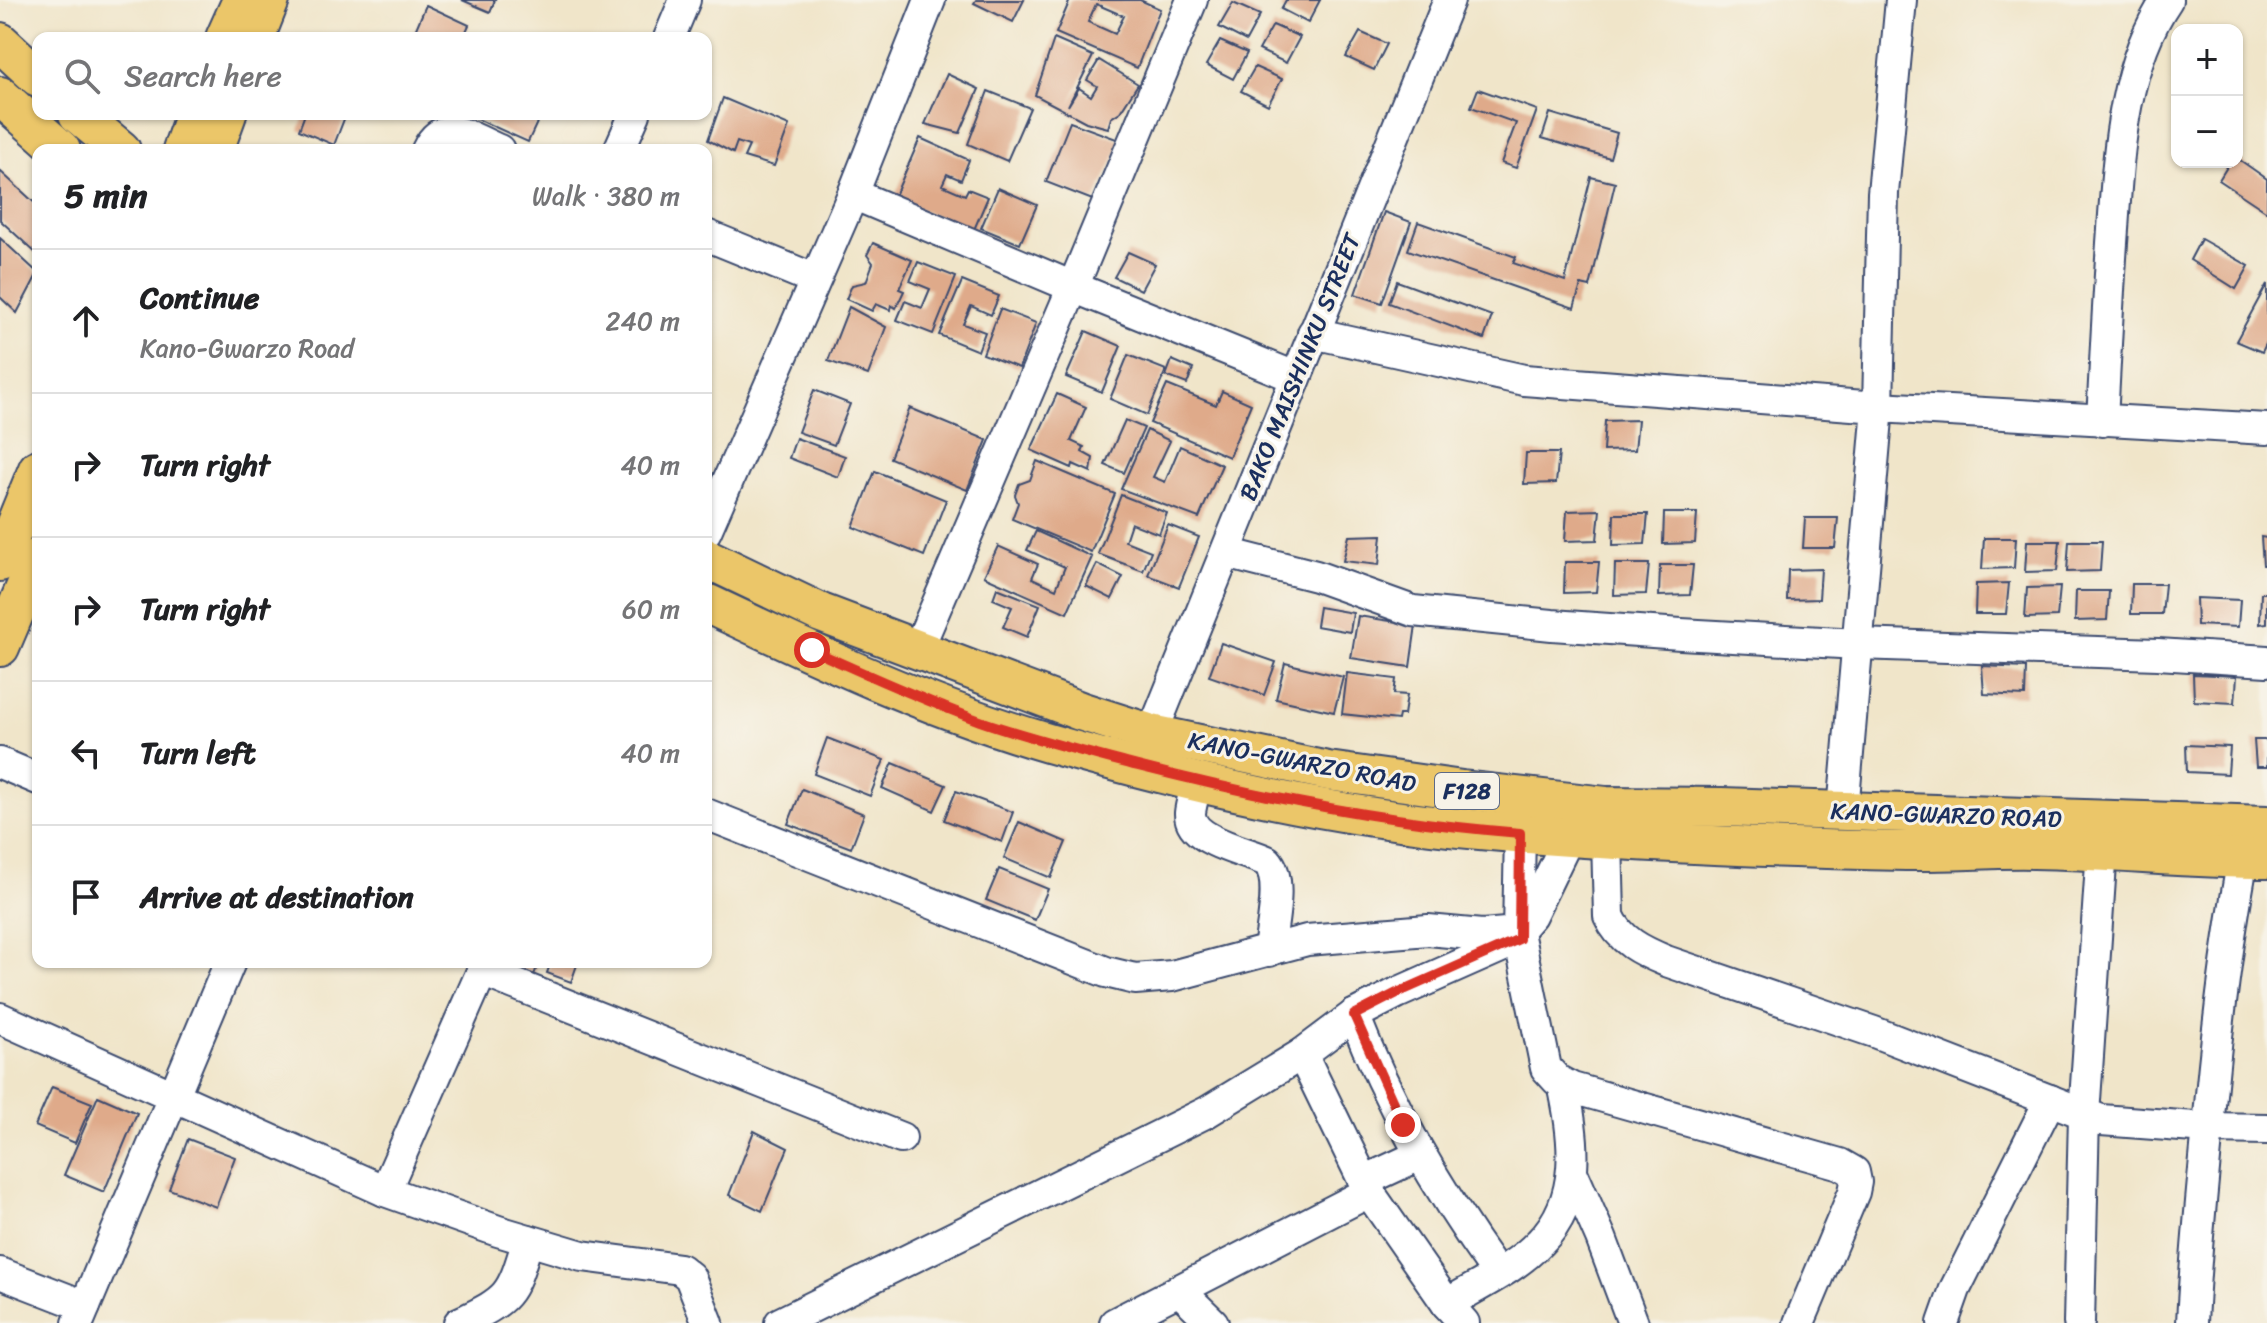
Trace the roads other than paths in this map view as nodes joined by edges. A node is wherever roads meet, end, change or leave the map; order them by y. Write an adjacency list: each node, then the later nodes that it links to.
1 (242, 0): 9 (main road)
2 (270, 0): 10 (main road)
3 (685, 0): 11 (street)
4 (930, 0): 26 (street)
5 (1192, 0): 29 (street)
6 (1449, 0): 30 (street, BAKO MAISHINKU STREET)
7 (1901, 0): 32 (street)
8 (2167, 0): 33 (street)
9 (228, 32)
10 (257, 32)
11 (672, 32)
12 (0, 42): 13 (main road)
13 (32, 71)
14 (0, 96): 19 (main road)
15 (85, 120): 20 (main road)
16 (193, 120): 21 (main road)
17 (225, 120): 22 (main road)
18 (632, 120): 25 (street)
19 (54, 144)
20 (114, 144)
21 (184, 144)
22 (216, 144)
23 (430, 144): 24 (street)
24 (484, 144)
25 (622, 144)
26 (853, 194): 28 (street); 29 (street)
27 (712, 237): 28 (street)
28 (814, 279): 36 (street)
29 (1073, 287): 31 (street); 44 (street)
30 (1313, 333): 31 (street, BAKO MAISHINKU STREET); 32 (street)
31 (1295, 377): 37 (street, BAKO MAISHINKU STREET)
32 (1878, 407): 33 (street); 42 (street)
33 (2102, 421): 34 (street)
34 (2267, 429)
35 (32, 484): 39 (main road)
36 (712, 517)
37 (1226, 553): 42 (street); 46 (street, BAKO MAISHINKU STREET)
38 (712, 561): 44 (main road, KANO-GWARZO ROAD / F128)
39 (0, 562)
40 (32, 572): 43 (main road)
41 (712, 606): 49 (main road, KANO-GWARZO ROAD / F128)
42 (1858, 644): 45 (street); 50 (street)
43 (0, 647)
44 (918, 649): 46 (main road, KANO-GWARZO ROAD / F128)
45 (2267, 661)
46 (1152, 734): 50 (main road, KANO-GWARZO ROAD / F128)
47 (0, 763): 48 (street)
48 (32, 776)
49 (1197, 781): 53 (main road, KANO-GWARZO ROAD / F128); 59 (street)
50 (1843, 811): 52 (main road, KANO-GWARZO ROAD / F128)
51 (712, 816): 59 (street)
52 (2267, 825)
53 (1520, 833): 54 (main road, KANO-GWARZO ROAD / F128); 58 (street)
54 (1569, 837): 55 (main road, KANO-GWARZO ROAD / F128); 58 (street)
55 (1607, 838): 56 (main road, KANO-GWARZO ROAD / F128); 68 (street)
56 (2102, 849): 57 (main road, KANO-GWARZO ROAD / F128); 69 (street)
57 (2255, 859): 70 (street)
58 (1518, 934): 59 (street); 63 (street); 66 (street)
59 (1269, 951)
60 (228, 968): 67 (street)
61 (483, 968): 76 (street)
62 (489, 968): 72 (street)
63 (1354, 1015): 65 (street); 73 (street)
64 (0, 1018): 67 (street)
65 (1302, 1054): 75 (street); 85 (street)
66 (1563, 1084): 74 (street); 89 (street)
67 (175, 1096): 76 (street); 82 (street)
68 (2050, 1100): 69 (street); 90 (street)
69 (2084, 1115): 70 (street); 91 (street)
70 (2208, 1128): 71 (street); 92 (street)
71 (2267, 1129)
72 (901, 1138)
73 (1420, 1155): 75 (street); 79 (street)
74 (1572, 1172): 79 (street); 88 (street)
75 (1366, 1186): 80 (street); 81 (street)
76 (385, 1191): 77 (street)
77 (528, 1240): 83 (street); 84 (street)
78 (0, 1273): 82 (street)
79 (1497, 1273): 81 (street)
80 (1179, 1290): 86 (street); 87 (street)
81 (1456, 1313)
82 (82, 1315)
83 (459, 1323)
84 (708, 1323)
85 (780, 1323)
86 (1115, 1323)
87 (1213, 1323)
88 (1633, 1323)
89 (1799, 1323)
90 (1943, 1323)
91 (2079, 1323)
92 (2192, 1323)

